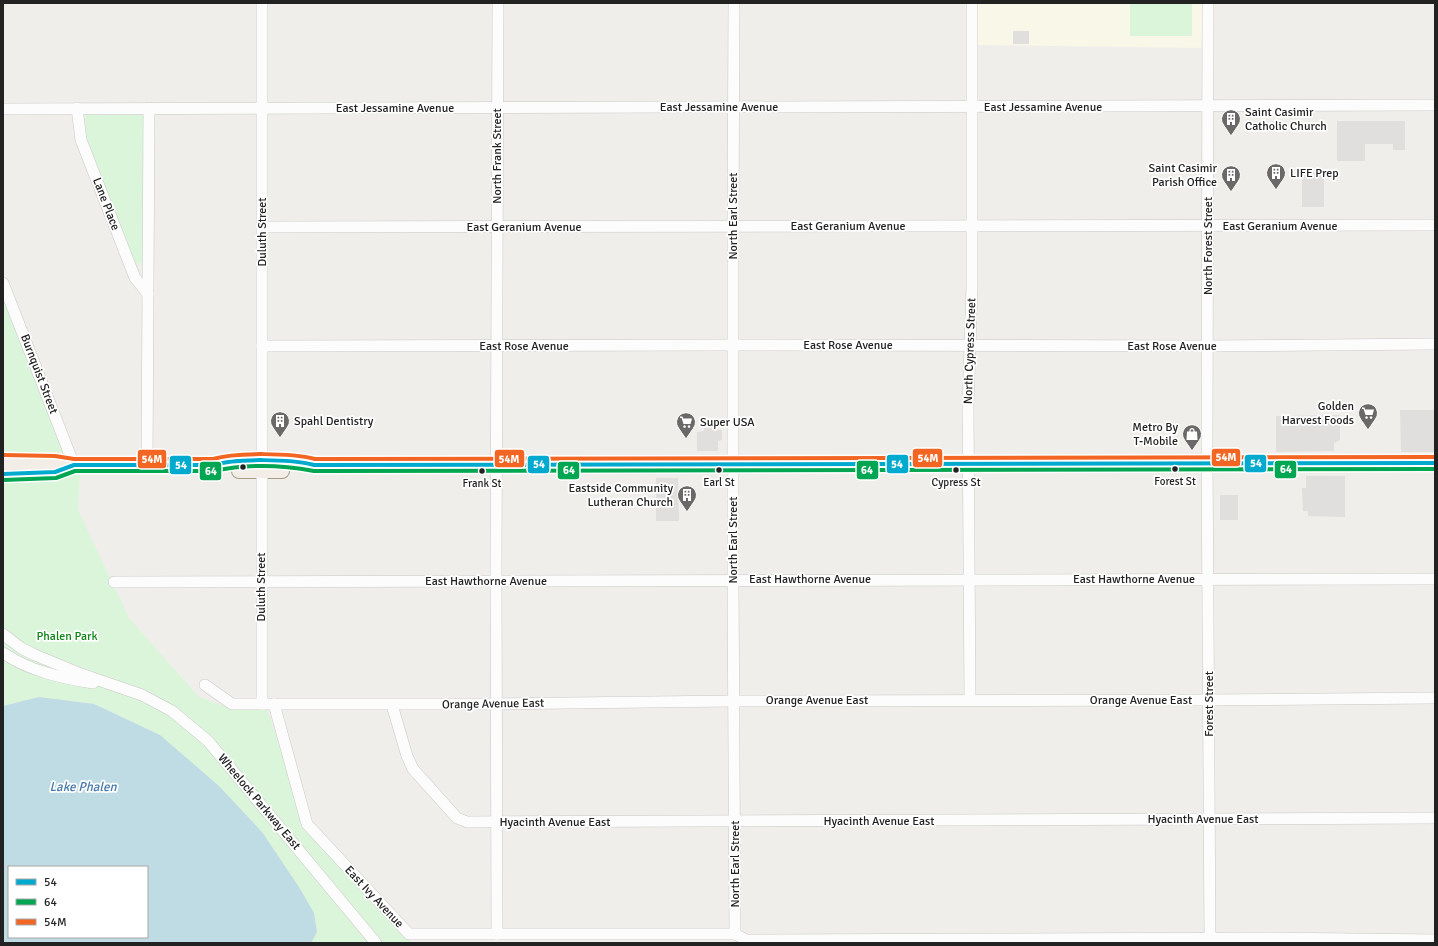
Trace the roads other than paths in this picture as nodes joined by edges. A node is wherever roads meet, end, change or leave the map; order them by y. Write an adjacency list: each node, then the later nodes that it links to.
1 (262, 3): 12 (street, Duluth Street)
2 (498, 3): 13 (street, North Frank Street)
3 (734, 3): 7 (street, North Earl Street)
4 (972, 3): 8 (street, North Cypress Street)
5 (1208, 3): 9 (street, North Forest Street)
6 (1435, 106): 9 (street, East Jessamine Avenue)
7 (734, 107): 8 (street, East Jessamine Avenue); 13 (street, East Jessamine Avenue); 20 (street, North Earl Street)
8 (972, 107): 9 (street, East Jessamine Avenue); 16 (street, North Cypress Street)
9 (1208, 107): 17 (street, North Forest Street)
10 (77, 108): 11 (street, East Jessamine Avenue); 14 (street, East Jessamine Avenue); 22 (street, Lane Place)
11 (149, 108): 12 (street, East Jessamine Avenue); 22 (street)
12 (262, 108): 13 (street, East Jessamine Avenue); 18 (street, Duluth Street)
13 (498, 108): 19 (street, North Frank Street)
14 (3, 109)
15 (1435, 225): 17 (street, East Geranium Avenue)
16 (972, 226): 17 (street, East Geranium Avenue); 20 (street, East Geranium Avenue); 25 (street, North Cypress Street)
17 (1208, 226): 28 (street, North Forest Street)
18 (262, 227): 19 (street, East Geranium Avenue); 26 (street, Duluth Street)
19 (497, 227): 20 (street, East Geranium Avenue); 27 (street, North Frank Street)
20 (732, 227): 24 (street, North Earl Street)
21 (3, 283): 34 (street, Burnquist Street)
22 (148, 294): 36 (street)
23 (1435, 344): 28 (street, East Rose Avenue)
24 (733, 345): 25 (street, East Rose Avenue); 27 (street, East Rose Avenue); 31 (street, North Earl Street)
25 (970, 345): 28 (street, East Rose Avenue); 32 (street, North Cypress Street)
26 (262, 346): 27 (street, East Rose Avenue); 37 (street, Duluth Street)
27 (497, 346): 35 (street, North Frank Street)
28 (1208, 346): 33 (street, North Forest Street)
29 (3, 461): 34 (main road)
30 (1435, 463): 33 (main road)
31 (733, 464): 32 (main road); 35 (main road); 39 (street, North Earl Street)
32 (969, 464): 33 (main road); 40 (street, North Cypress Street)
33 (1207, 464): 41 (street, Forest Street)
34 (74, 465): 36 (main road); 38 (main road)
35 (496, 465): 37 (main road); 45 (street, North Frank Street)
36 (147, 466): 37 (main road)
37 (262, 466): 44 (street, Duluth Street)
38 (3, 474)
39 (733, 579): 40 (street, East Hawthorne Avenue); 45 (street, East Hawthorne Avenue); 51 (street, North Earl Street)
40 (969, 579): 41 (street, East Hawthorne Avenue); 52 (street, North Cypress Street)
41 (1208, 579): 42 (street, East Hawthorne Avenue); 53 (street, Forest Street)
42 (1435, 579)
43 (114, 582): 44 (street, East Hawthorne Avenue)
44 (261, 582): 45 (street, East Hawthorne Avenue); 54 (street, Duluth Street)
45 (496, 582): 56 (street, North Frank Street)
46 (3, 634): 49 (street, Wheelock Parkway East)
47 (4, 654): 49 (street, Wheelock Parkway East)
48 (205, 685): 54 (street, Orange Avenue East)
49 (121, 688): 66 (street, Wheelock Parkway East)
50 (1435, 698): 53 (street, Orange Avenue East)
51 (733, 700): 52 (street, Orange Avenue East); 56 (street, Orange Avenue East); 60 (street, North Earl Street)
52 (970, 700): 53 (street, Orange Avenue East)
53 (1209, 700): 59 (street, Forest Street)
54 (262, 704): 55 (street, Orange Avenue East)
55 (274, 704): 57 (street, Orange Avenue East); 62 (street, East Ivy Avenue)
56 (496, 704): 57 (street, Orange Avenue East); 61 (street, North Frank Street)
57 (392, 705): 61 (street, Hyacinth Avenue East)
58 (1435, 818): 59 (street, Hyacinth Avenue East)
59 (1209, 819): 60 (street, Hyacinth Avenue East); 65 (street, Forest Street)
60 (734, 821): 61 (street, Hyacinth Avenue East); 63 (street, North Earl Street)
61 (497, 822): 62 (street, North Frank Street)
62 (497, 934): 63 (street, East Ivy Avenue)
63 (730, 934): 65 (street, East Ivy Avenue)
64 (1435, 940): 65 (street, East Ivy Avenue)
65 (1210, 941)
66 (376, 943)

